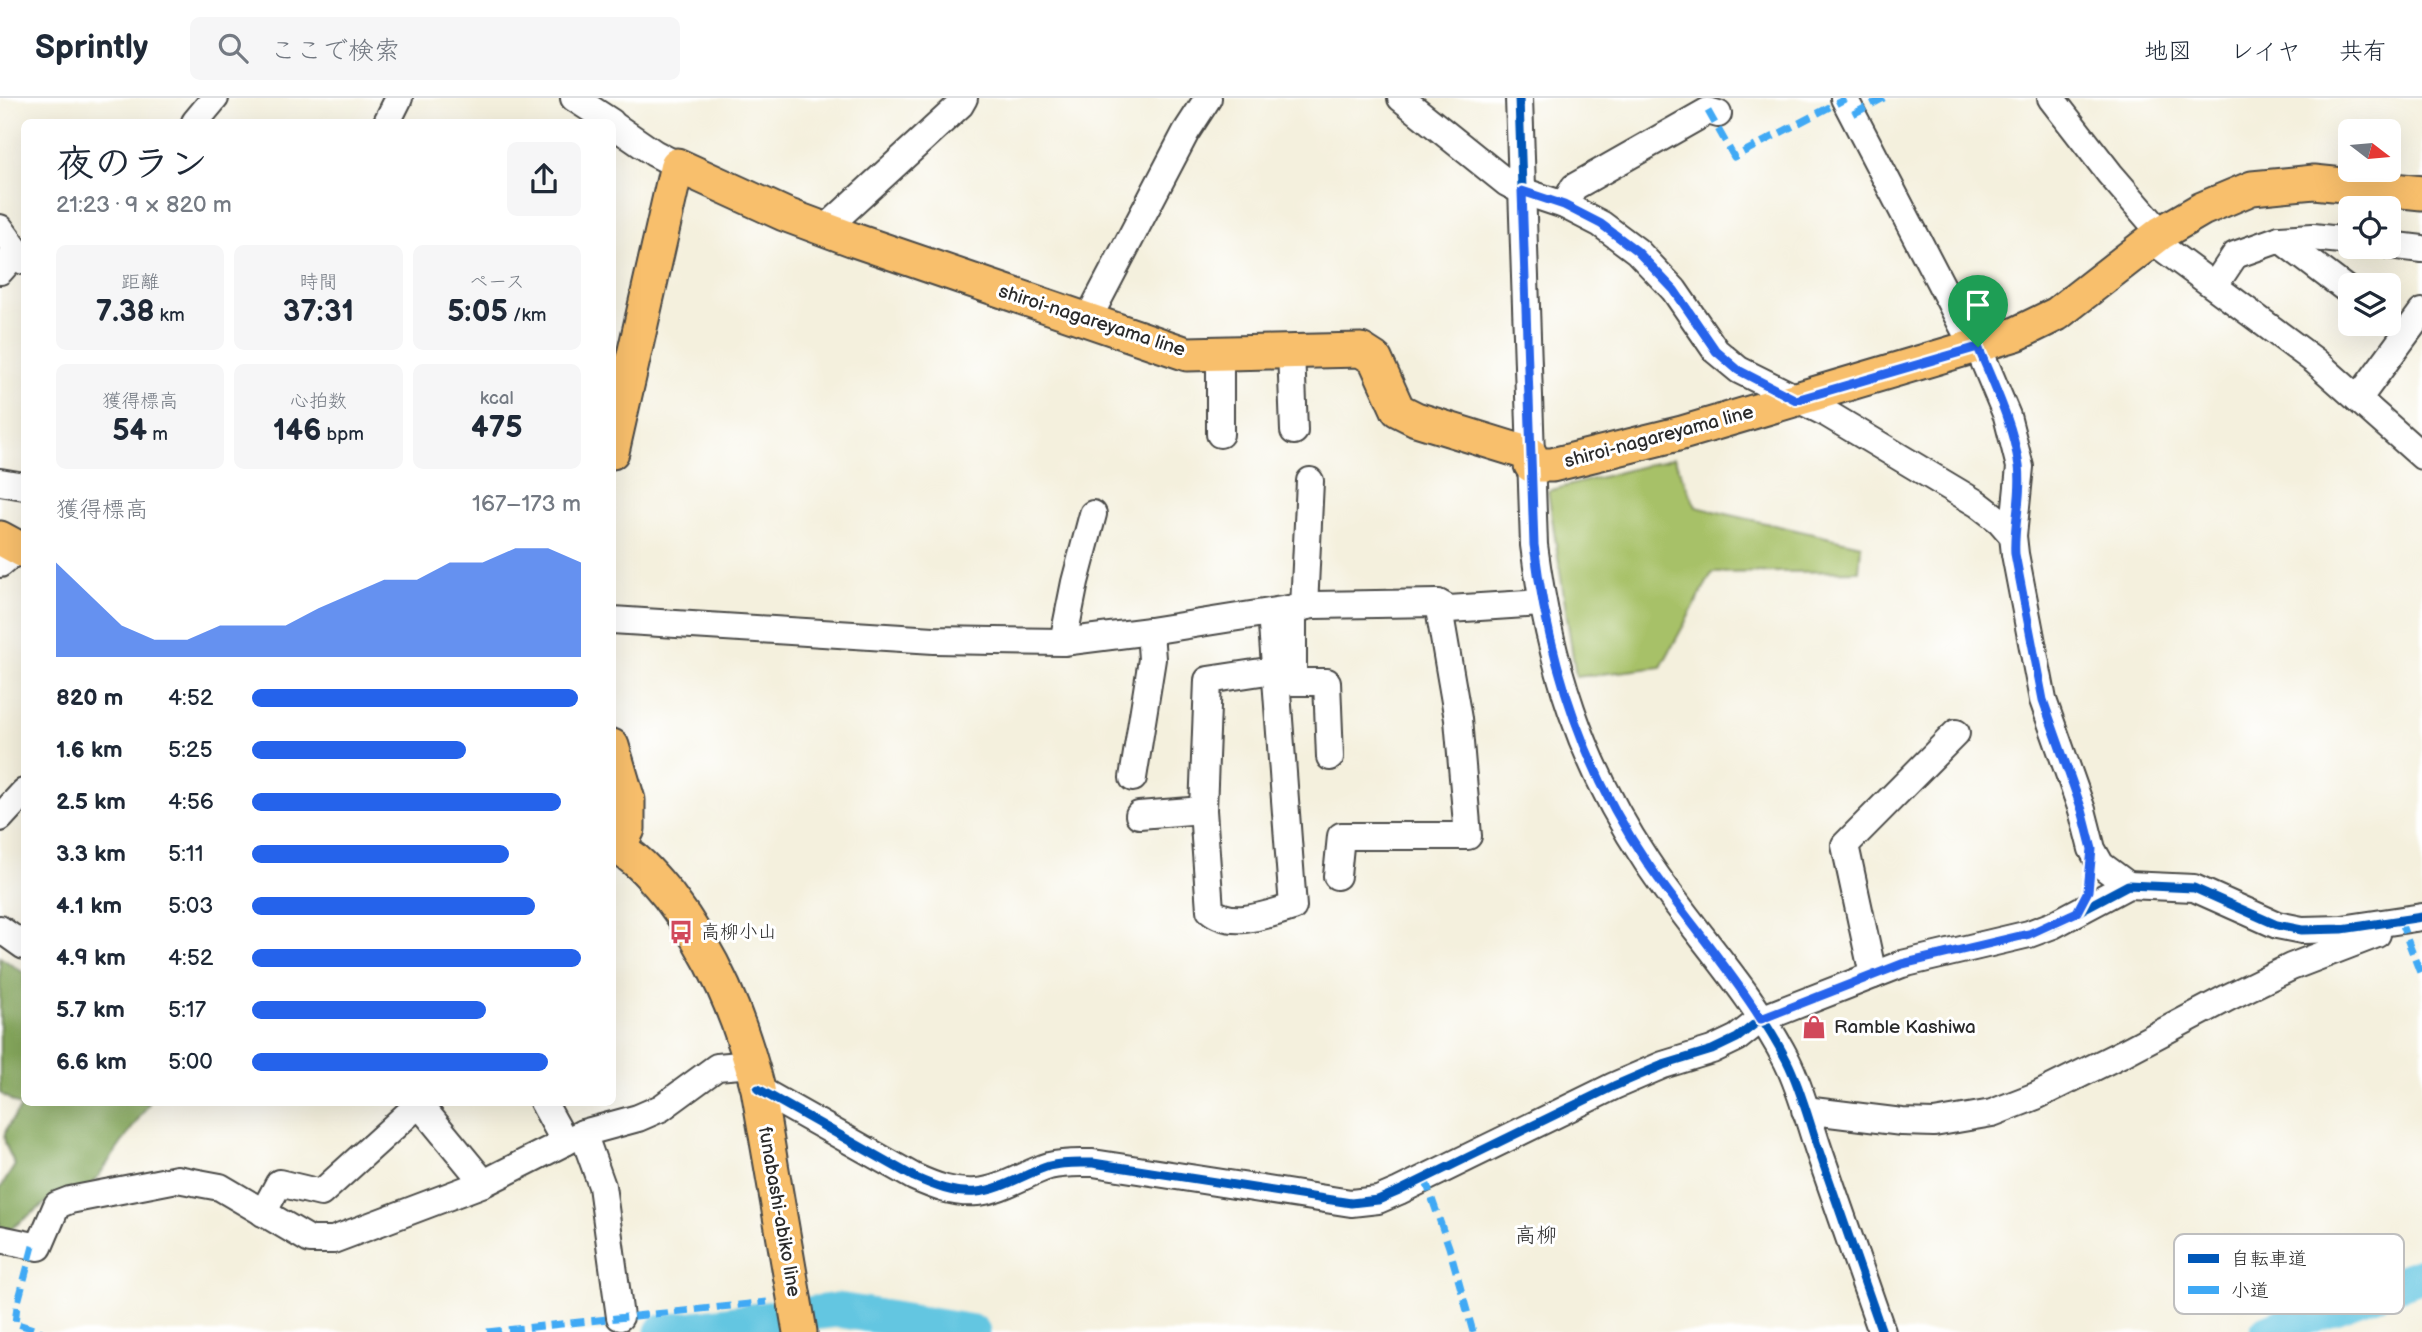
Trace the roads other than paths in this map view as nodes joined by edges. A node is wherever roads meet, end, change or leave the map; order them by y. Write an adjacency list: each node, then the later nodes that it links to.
1 (215, 98): 11 (street)
2 (399, 98): 12 (street)
3 (574, 98): 13 (street)
4 (964, 98): 20 (street)
5 (1208, 98): 30 (street)
6 (1401, 98): 16 (street)
7 (1519, 98): 16 (street)
8 (1844, 98): 33 (street)
9 (2051, 98): 21 (street)
10 (1718, 114): 18 (street)
11 (198, 119)
12 (388, 119)
13 (606, 119)
14 (616, 126): 15 (street)
15 (677, 165): 20 (main road, shiroi-nagareyama line); 38 (main road)
16 (1522, 191): 18 (street); 42 (street)
17 (2422, 193): 21 (main road, shiroi-nagareyama line)
18 (1564, 205): 37 (street)
19 (0, 228): 26 (street)
20 (825, 229): 30 (main road, shiroi-nagareyama line)
21 (2157, 237): 28 (street); 33 (main road, shiroi-nagareyama line)
22 (2280, 239): 23 (street); 27 (street); 28 (street)
23 (2338, 240)
24 (2401, 246): 25 (street)
25 (2422, 249)
26 (14, 261)
27 (2338, 283)
28 (2215, 285): 36 (street)
29 (2422, 312): 31 (street)
30 (1087, 321): 35 (main road, shiroi-nagareyama line)
31 (2401, 325)
32 (2392, 336): 36 (street)
33 (1976, 348): 37 (main road, shiroi-nagareyama line); 47 (street)
34 (1292, 350): 35 (main road, shiroi-nagareyama line); 39 (street); 42 (main road, shiroi-nagareyama line)
35 (1220, 354): 40 (street)
36 (2358, 399): 41 (street)
37 (1796, 400): 42 (main road, shiroi-nagareyama line); 47 (street)
38 (616, 430)
39 (1294, 431)
40 (1220, 434)
41 (2422, 456)
42 (1530, 460): 49 (street)
43 (1310, 481): 50 (street)
44 (0, 482): 45 (street)
45 (21, 486)
46 (1093, 514): 53 (street)
47 (2014, 536): 64 (street)
48 (1438, 603): 49 (street); 50 (street); 65 (street)
49 (1541, 603): 72 (street)
50 (1289, 609): 52 (street); 54 (street); 56 (street)
51 (616, 620): 53 (street)
52 (1150, 631): 53 (street); 58 (street)
53 (1063, 642)
54 (1274, 670): 60 (street); 60 (street)
55 (1956, 733): 71 (street)
56 (1330, 757)
57 (616, 760): 63 (main road)
58 (1133, 778)
59 (21, 795): 62 (street)
60 (1203, 810): 61 (street)
61 (1139, 815)
62 (0, 818)
63 (616, 846): 73 (main road, funabashi-abiko line)
64 (2092, 849): 66 (street); 67 (street)
65 (1337, 876)
66 (2128, 885): 67 (street); 68 (street)
67 (2077, 912): 71 (street)
68 (2411, 919): 77 (street)
69 (0, 929): 70 (street)
70 (21, 944)
71 (1873, 975): 72 (street)
72 (1761, 1019): 73 (street); 77 (street)
73 (755, 1077): 78 (street); 83 (main road, funabashi-abiko line)
74 (417, 1106): 80 (street)
75 (421, 1106): 79 (street)
76 (547, 1106): 78 (street)
77 (1805, 1110): 84 (street)
78 (574, 1137): 79 (street); 82 (street)
79 (484, 1183): 80 (street)
80 (264, 1213): 81 (street)
81 (0, 1239)
82 (620, 1317)
83 (800, 1332)
84 (1881, 1332)

